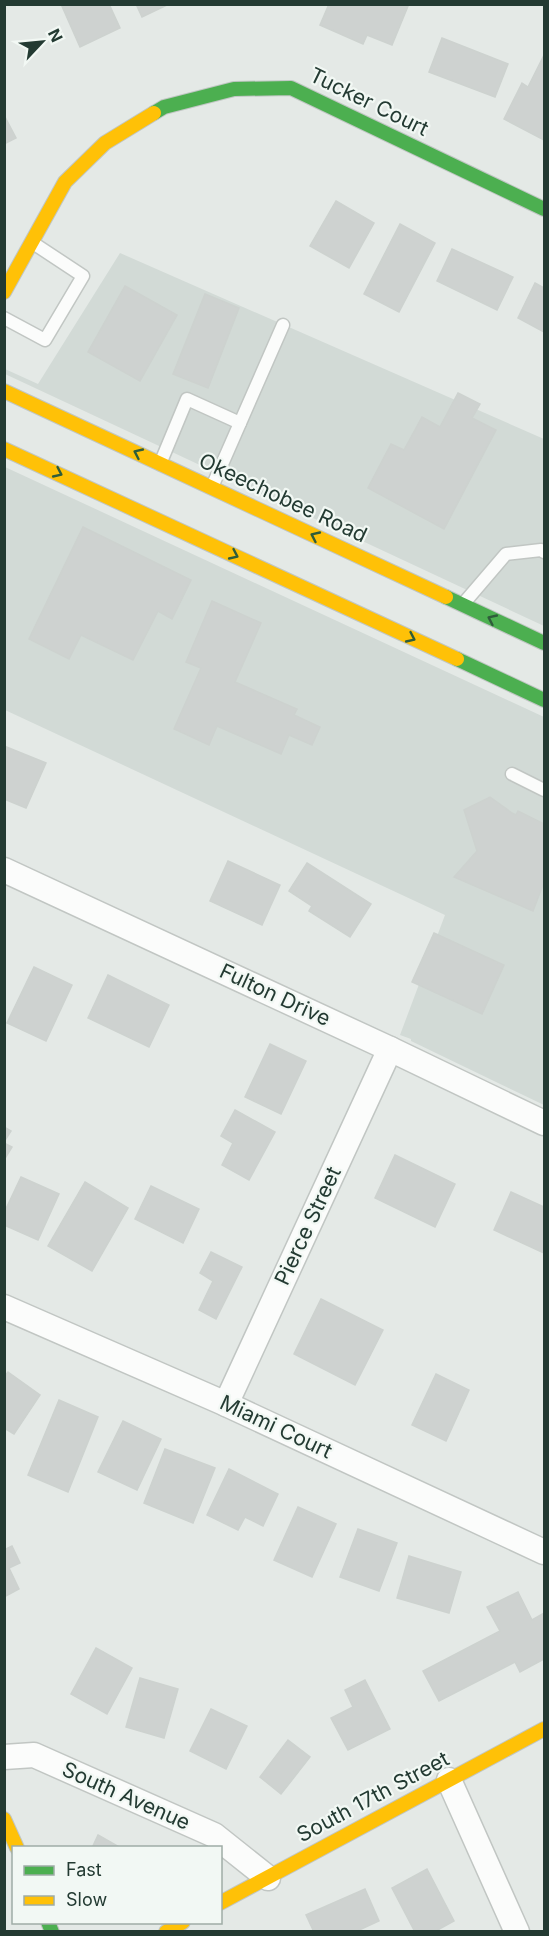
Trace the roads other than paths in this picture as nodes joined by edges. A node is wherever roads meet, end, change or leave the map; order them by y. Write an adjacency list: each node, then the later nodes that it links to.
1 (544, 209): 2 (main road, Tucker Court)
2 (32, 243): 3 (main road, Tucker Court); 4 (lane)
3 (4, 292)
4 (4, 318)
5 (283, 325): 7 (lane)
6 (4, 391): 9 (main road, Okeechobee Road, one-way to 6)
7 (240, 423): 9 (lane); 10 (lane)
8 (4, 449): 14 (main road, one-way to 14)
9 (160, 464): 10 (main road, Okeechobee Road)
10 (212, 488): 12 (main road, Okeechobee Road, one-way to 10)
11 (544, 552): 12 (lane)
12 (462, 605): 13 (main road, Okeechobee Road, one-way to 12)
13 (544, 644)
14 (544, 699)
15 (512, 774): 16 (lane)
16 (544, 790)
17 (4, 870): 18 (street, Fulton Drive)
18 (390, 1048): 19 (street, Fulton Drive); 21 (street, Pierce Street)
19 (544, 1123)
20 (4, 1307): 21 (street, Miami Court)
21 (226, 1404): 22 (street, Miami Court)
22 (544, 1552)
23 (544, 1729): 25 (main road, South 17th Street)
24 (4, 1757): 28 (street, South Avenue)
25 (449, 1780): 28 (main road, South 17th Street); 32 (street)
26 (4, 1819): 27 (main road)
27 (15, 1846)
28 (268, 1878): 29 (main road, South 17th Street)
29 (222, 1902)
30 (181, 1924): 31 (main road)
31 (166, 1932)
32 (518, 1932)

